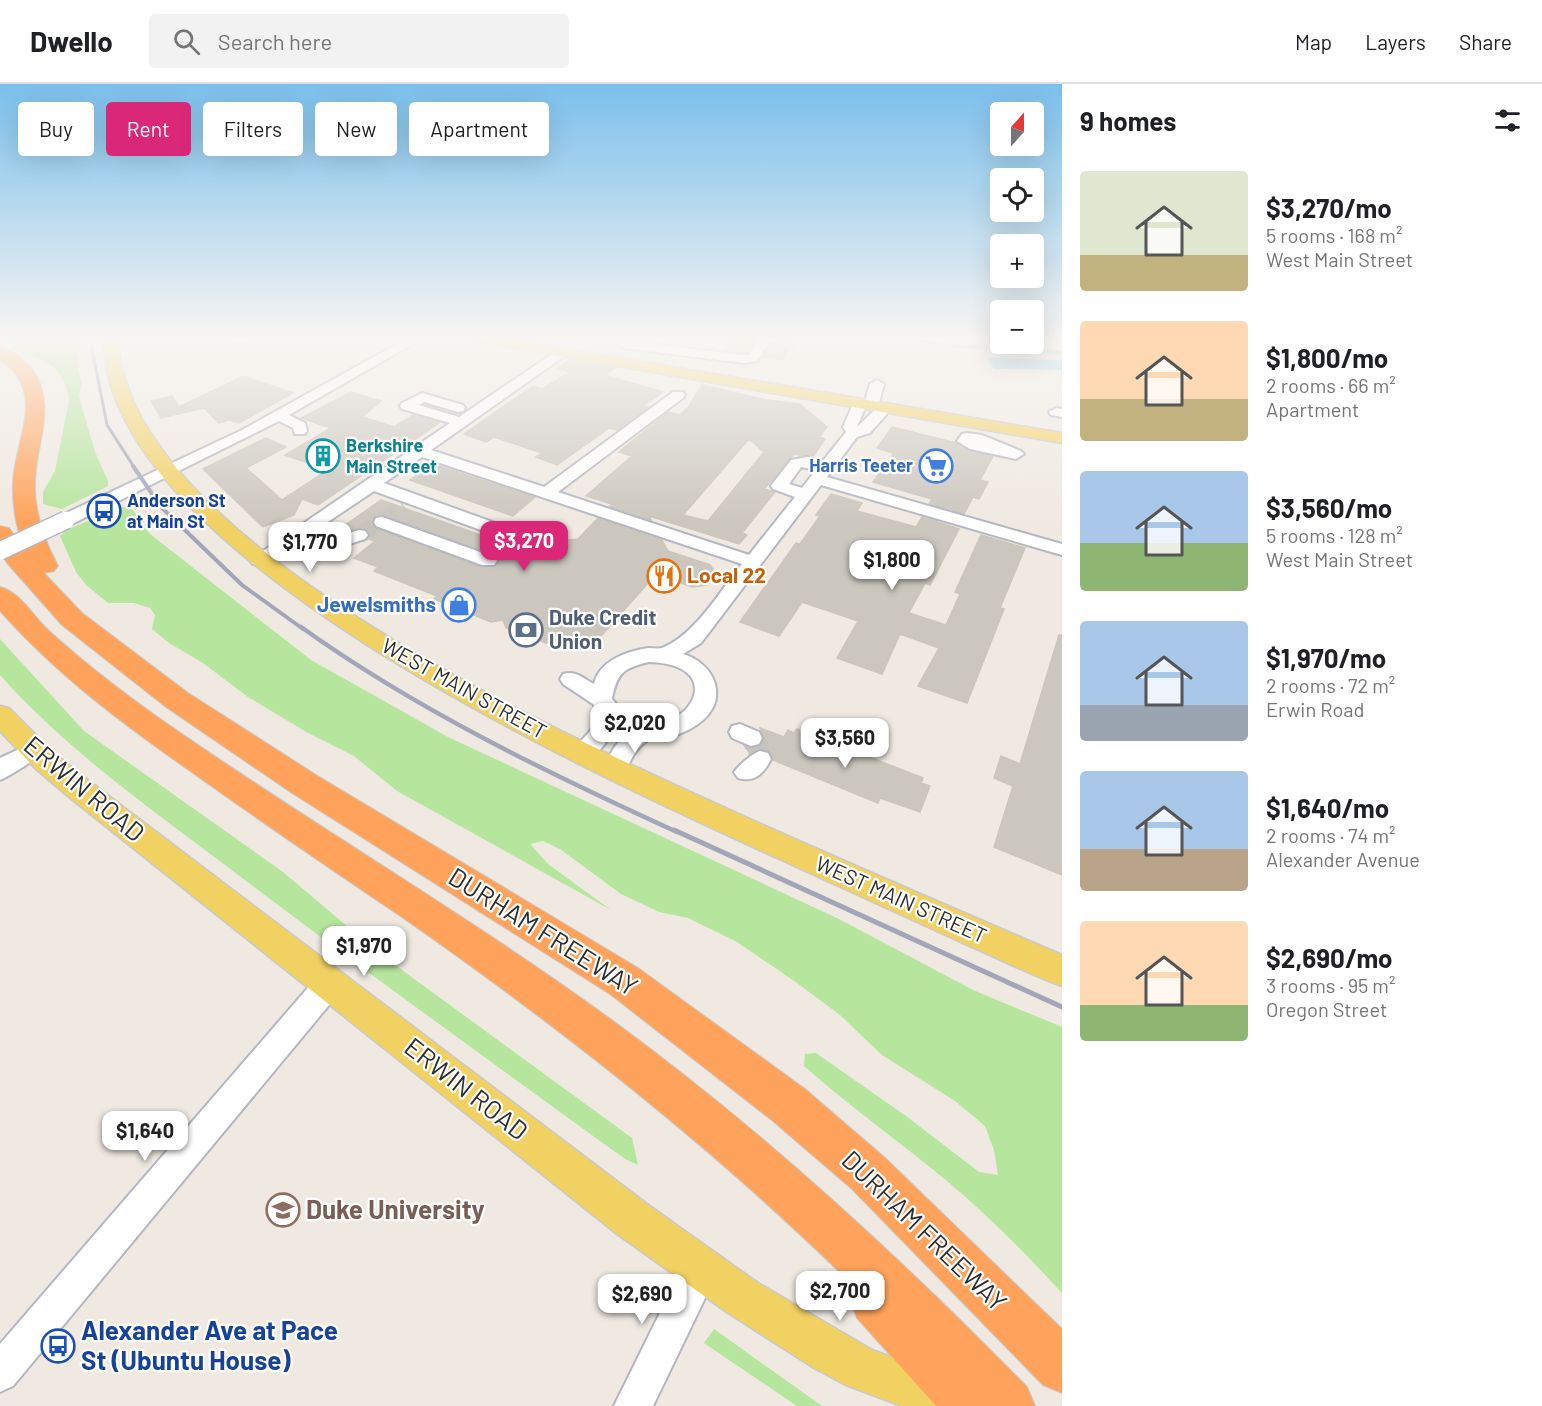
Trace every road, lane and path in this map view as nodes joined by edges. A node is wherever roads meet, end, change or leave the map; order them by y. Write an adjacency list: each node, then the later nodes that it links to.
1 (38, 400): 38 (highway)
2 (125, 400): 19 (main road, WEST MAIN STREET)
3 (308, 400): 14 (street)
4 (417, 400): 12 (street)
5 (431, 400): 10 (street)
6 (485, 400): 13 (street)
7 (672, 400): 22 (street)
8 (835, 400): 11 (main road)
9 (873, 400): 11 (street)
10 (439, 402): 12 (street); 13 (street)
11 (872, 406): 15 (main road); 17 (street); 17 (street)
12 (425, 411): 13 (street)
13 (460, 415): 18 (street)
14 (279, 416): 16 (street); 19 (street)
15 (1060, 423)
16 (300, 431)
17 (854, 433): 20 (street)
18 (420, 451): 21 (street); 22 (street)
19 (169, 471): 30 (street, bridge); 31 (main road, WEST MAIN STREET)
20 (822, 474): 23 (street); 23 (street); 29 (street)
21 (373, 485): 27 (street); 31 (street)
22 (546, 492): 33 (street)
23 (806, 495): 33 (street)
24 (382, 522): 32 (street)
25 (0, 533): 38 (highway, DURHAM FREEWAY)
26 (359, 535): 28 (street)
27 (507, 545)
28 (324, 547)
29 (1062, 550)
30 (0, 551)
31 (259, 560): 44 (main road, WEST MAIN STREET)
32 (488, 561)
33 (753, 562): 35 (street)
34 (0, 595): 50 (highway)
35 (694, 638): 36 (street); 37 (street)
36 (664, 655): 37 (street); 39 (street)
37 (693, 665): 42 (street)
38 (131, 667): 51 (highway, DURHAM FREEWAY)
39 (606, 676): 40 (street); 40 (street)
40 (605, 706): 42 (street); 44 (street)
41 (0, 715): 43 (main road, ERWIN ROAD)
42 (647, 730): 45 (street)
43 (34, 750): 46 (street); 48 (main road, ERWIN ROAD)
44 (581, 753): 45 (main road, WEST MAIN STREET)
45 (615, 770): 47 (main road, WEST MAIN STREET)
46 (0, 771)
47 (1062, 971)
48 (329, 984): 49 (main road, ERWIN ROAD); 52 (street)
49 (701, 1269): 53 (street); 54 (main road, ERWIN ROAD)
50 (918, 1328): 54 (highway); 55 (highway)
51 (1061, 1354)
52 (0, 1373)
53 (633, 1406)
54 (970, 1406)
55 (1008, 1406)

